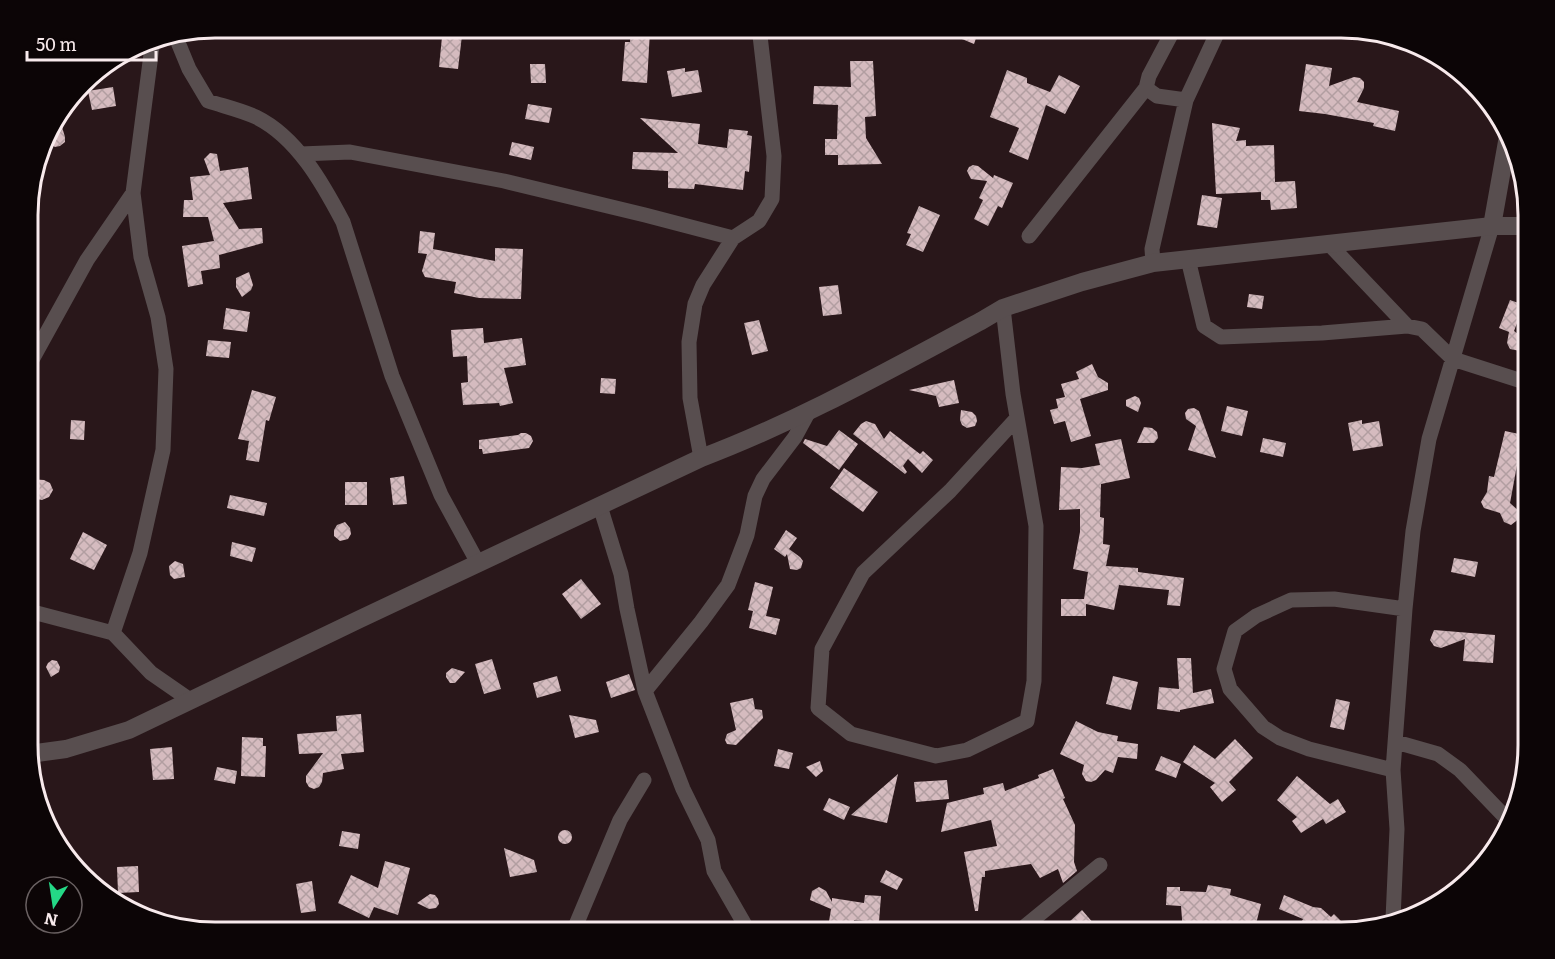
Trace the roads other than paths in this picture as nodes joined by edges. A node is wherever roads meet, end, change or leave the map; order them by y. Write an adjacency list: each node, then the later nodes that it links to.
1 (760, 38): 14 (street)
2 (1169, 38): 6 (street)
3 (1215, 38): 7 (street)
4 (178, 42): 9 (street)
5 (152, 49): 10 (street)
6 (1146, 88): 7 (street); 13 (street)
7 (1185, 100): 17 (street)
8 (1505, 151): 11 (street)
9 (301, 154): 14 (street); 27 (street)
10 (133, 193): 20 (street); 30 (street)
11 (1492, 226): 12 (street); 15 (street); 21 (street)
12 (1517, 226)
13 (1029, 236)
14 (733, 238): 25 (street)
15 (1330, 245): 16 (street); 19 (street)
16 (1188, 259): 17 (street); 19 (street)
17 (1153, 263): 18 (street)
18 (1003, 308): 23 (street); 24 (street)
19 (1407, 326): 21 (street)
20 (38, 347)
21 (1453, 359): 22 (street); 28 (street)
22 (1517, 379)
23 (808, 413): 25 (street); 31 (street)
24 (1017, 418): 24 (street)
25 (701, 458): 26 (street)
26 (600, 506): 27 (street); 31 (street)
27 (478, 563): 32 (street)
28 (1405, 609): 33 (street); 35 (street)
29 (38, 614): 30 (street)
30 (113, 633): 32 (street)
31 (645, 691): 42 (street)
32 (190, 700): 34 (street)
33 (1396, 742): 35 (street); 37 (street)
34 (38, 754)
35 (1394, 770): 39 (street)
36 (644, 780): 41 (street)
37 (1503, 814)
38 (1100, 865): 40 (street)
39 (1393, 913)
40 (1031, 921)
41 (577, 922)
42 (743, 922)

